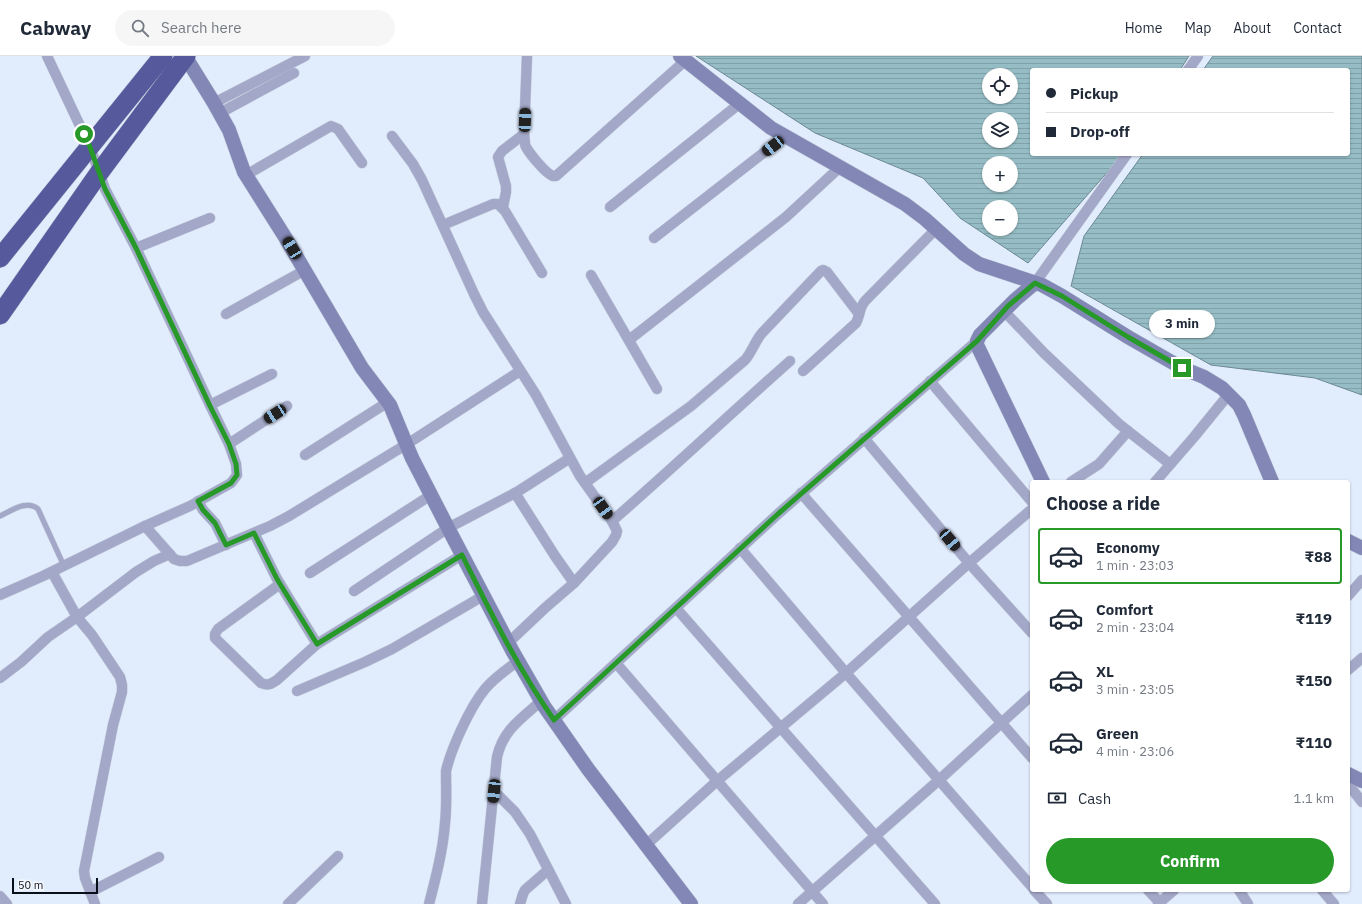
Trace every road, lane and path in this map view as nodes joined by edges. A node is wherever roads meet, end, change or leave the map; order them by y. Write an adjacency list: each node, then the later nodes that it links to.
1 (48, 56): 15 (street)
2 (163, 56): 15 (highway)
3 (185, 56): 11 (street); 19 (highway)
4 (305, 56): 11 (street)
5 (528, 56): 12 (street)
6 (1198, 56): 8 (street)
7 (683, 58): 10 (street); 12 (street)
8 (1189, 68)
9 (294, 73): 11 (street)
10 (739, 104): 14 (street); 22 (street)
11 (217, 108): 20 (street)
12 (524, 134): 21 (street)
13 (392, 136): 24 (street)
14 (785, 136): 18 (street); 26 (street)
15 (90, 147): 19 (street); 28 (highway)
16 (1126, 156): 32 (street)
17 (362, 163): 20 (street)
18 (839, 168): 25 (street); 37 (street)
19 (99, 173): 27 (street); 36 (highway)
20 (246, 175): 29 (street)
21 (503, 207): 24 (street); 30 (street)
22 (610, 207)
23 (210, 218): 27 (street)
24 (443, 225): 40 (street)
25 (936, 229): 32 (street); 35 (street)
26 (654, 238)
27 (136, 248): 47 (street)
28 (0, 258)
29 (305, 270): 34 (street); 46 (street)
30 (542, 273)
31 (591, 275): 37 (street)
32 (1035, 283): 33 (street); 45 (street)
33 (1004, 311): 38 (street); 49 (street)
34 (226, 314)
35 (859, 314): 41 (street); 60 (street)
36 (0, 315)
37 (629, 340): 44 (street)
38 (977, 341): 43 (street); 56 (street)
39 (790, 361): 68 (street)
40 (520, 371): 52 (street); 54 (street)
41 (802, 371)
42 (272, 374): 47 (street)
43 (930, 381): 50 (street); 64 (street)
44 (658, 390)
45 (1228, 394): 55 (street); 59 (street)
46 (388, 402): 52 (street); 53 (street)
47 (210, 406): 51 (street)
48 (287, 406): 51 (street)
49 (1128, 431): 55 (street); 57 (street)
50 (864, 438): 62 (street); 78 (street)
51 (229, 444): 65 (street)
52 (407, 444): 63 (street); 71 (street)
53 (305, 455)
54 (570, 458): 60 (street); 61 (street)
55 (1170, 464): 58 (street)
56 (1043, 480)
57 (1074, 480)
58 (1157, 480)
59 (1271, 480)
60 (585, 483): 68 (street)
61 (515, 493): 70 (street); 83 (street)
62 (801, 493): 74 (street); 91 (street)
63 (431, 495): 70 (street); 81 (street)
64 (1030, 500)
65 (198, 501): 69 (street); 73 (street)
66 (1030, 511): 78 (street)
67 (0, 516): 79 (lane)
68 (612, 521): 83 (street)
69 (144, 526): 76 (street); 79 (street)
70 (448, 528): 77 (street); 85 (street)
71 (254, 533): 73 (street); 84 (street)
72 (1350, 542): 75 (street)
73 (226, 545): 76 (street)
74 (740, 548): 89 (street); 99 (street)
75 (1362, 548)
76 (170, 554): 90 (street)
77 (462, 555): 88 (street); 94 (street)
78 (969, 563): 91 (street); 92 (street)
79 (64, 566): 80 (street)
80 (52, 572): 87 (street); 90 (street)
81 (310, 573)
82 (1362, 580): 86 (street)
83 (574, 582): 93 (street)
84 (280, 584): 94 (street); 94 (street)
85 (354, 591)
86 (1350, 594)
87 (0, 595)
88 (483, 596): 93 (street); 101 (street)
89 (676, 608): 97 (street); 106 (street)
90 (78, 617): 100 (street); 121 (street)
91 (909, 617): 99 (street); 105 (street)
92 (1030, 630)
93 (508, 643): 96 (street)
94 (317, 644)
95 (1362, 658): 98 (street)
96 (518, 661): 103 (street); 132 (street)
97 (616, 663): 104 (street); 110 (street)
98 (1350, 668)
99 (846, 673): 106 (street); 109 (street)
100 (0, 678)
101 (297, 691)
102 (1030, 697): 105 (street)
103 (541, 701): 104 (street); 113 (street)
104 (554, 720): 116 (street)
105 (1002, 724): 107 (street); 109 (street)
106 (780, 727): 110 (street); 115 (street)
107 (1030, 756)
108 (1350, 775): 111 (street)
109 (939, 780): 115 (street); 120 (street)
110 (717, 781): 116 (street); 122 (street)
111 (1362, 781)
112 (1350, 787): 114 (street)
113 (494, 791): 119 (street); 133 (street)
114 (1362, 802)
115 (876, 836): 122 (street); 139 (street)
116 (646, 845): 136 (street)
117 (159, 856): 121 (street)
118 (338, 856): 131 (street)
119 (548, 870): 134 (street); 135 (street)
120 (1030, 885)
121 (90, 892): 130 (street)
122 (812, 892): 137 (street); 138 (street)
123 (1036, 892): 140 (street)
124 (1150, 892): 141 (street)
125 (1172, 892): 141 (street)
126 (1240, 892): 142 (street)
127 (1324, 892): 143 (street)
128 (0, 896): 129 (street)
129 (6, 904)
130 (95, 904)
131 (288, 904)
132 (429, 904)
133 (482, 904)
134 (520, 904)
135 (566, 904)
136 (691, 904)
137 (798, 904)
138 (823, 904)
139 (935, 904)
140 (1047, 904)
141 (1159, 904)
142 (1248, 904)
143 (1334, 904)

